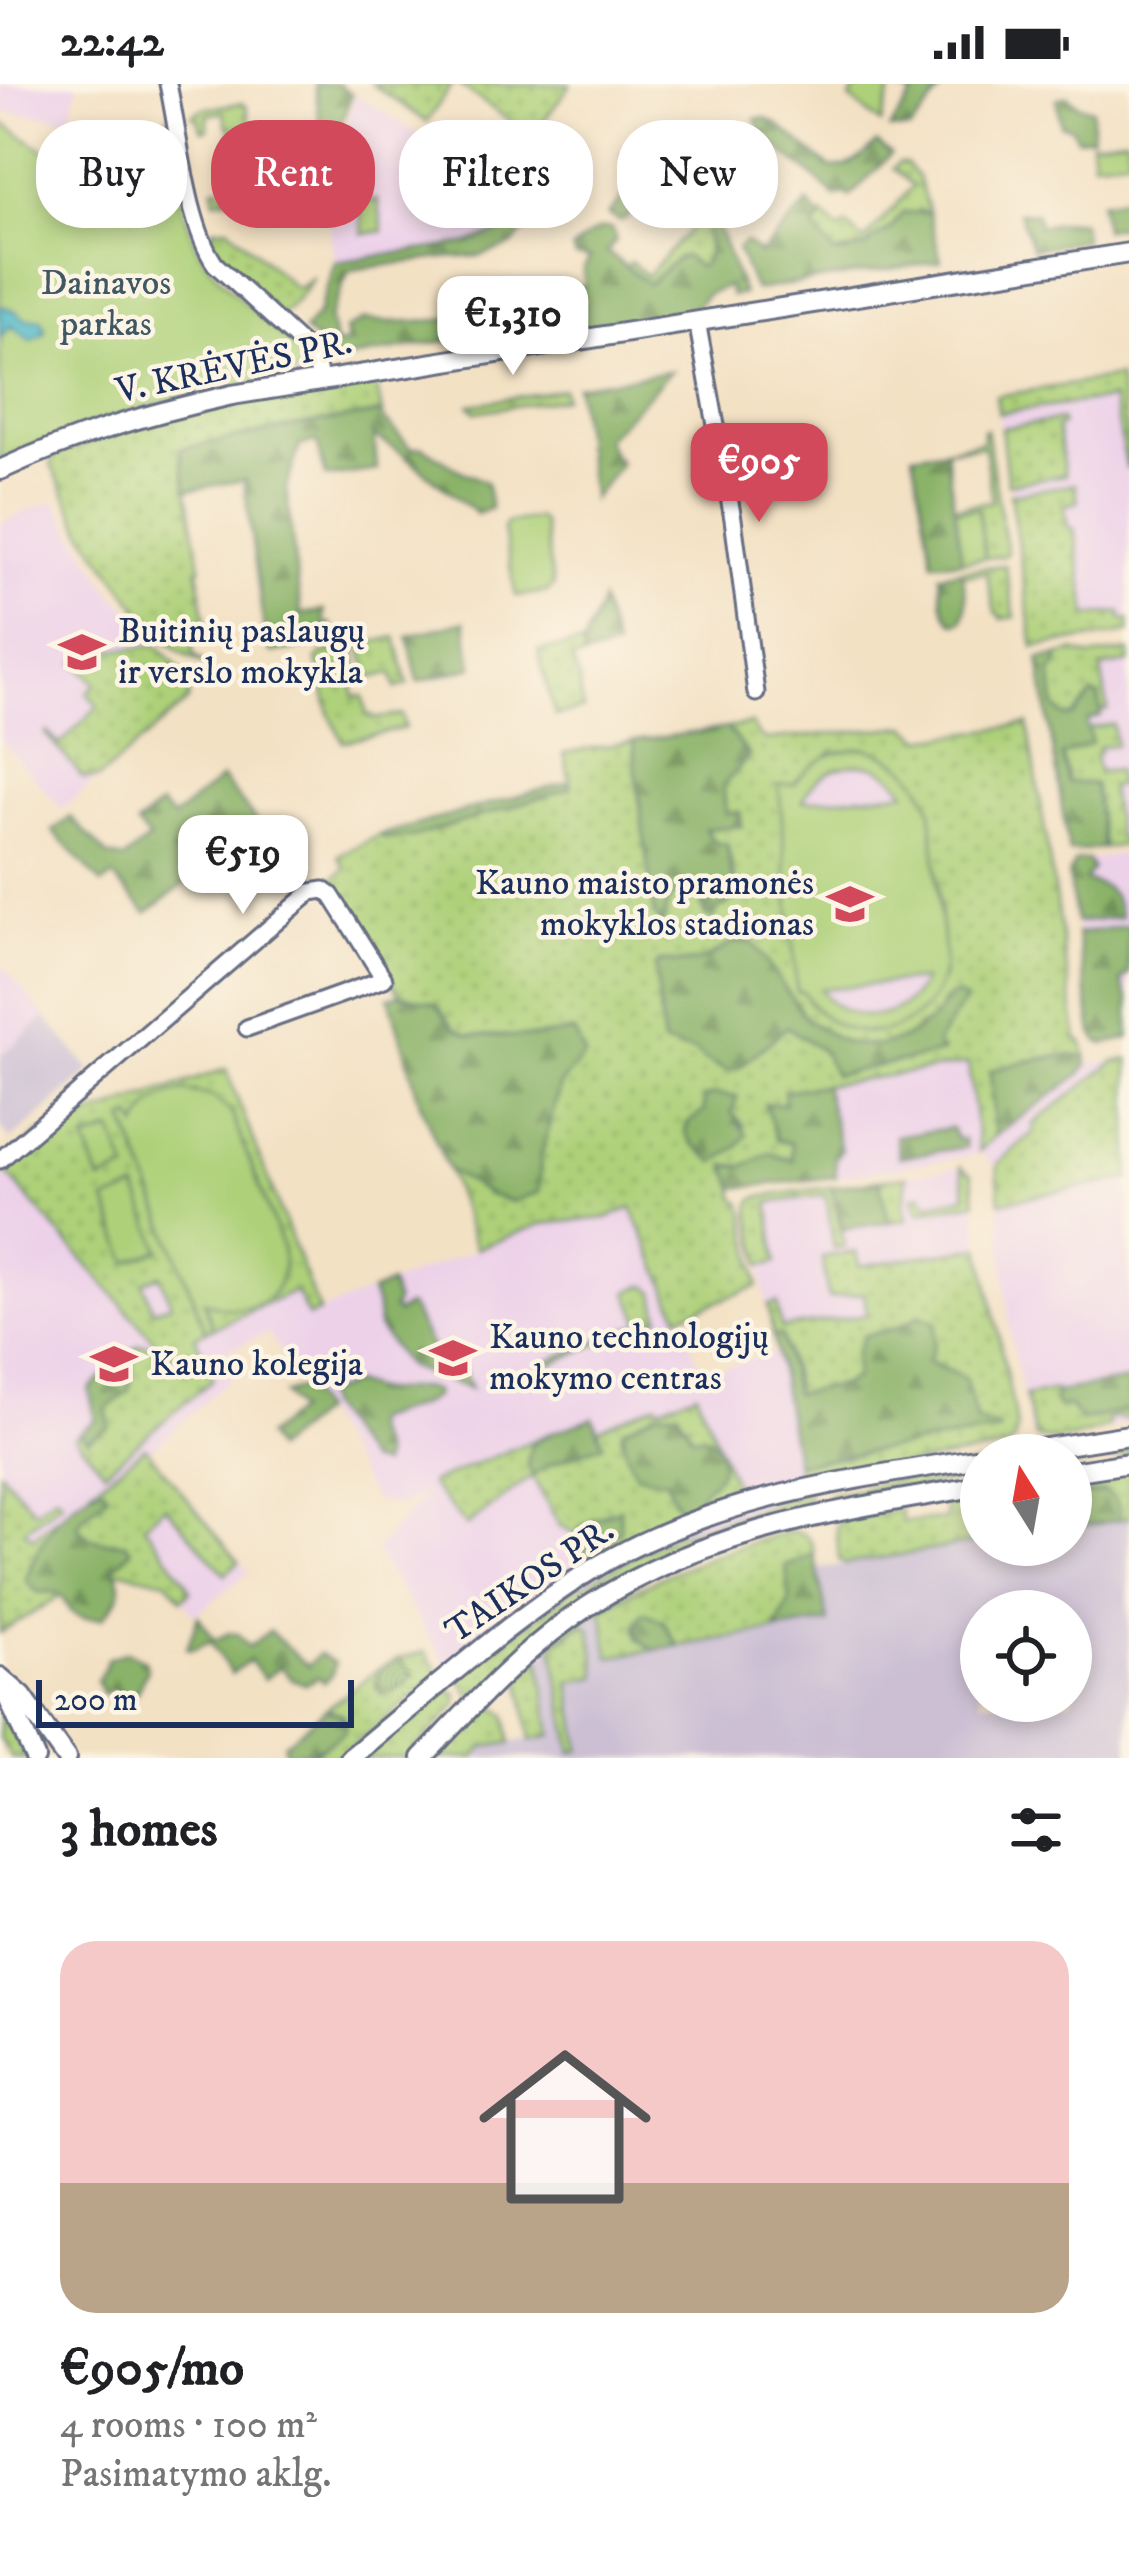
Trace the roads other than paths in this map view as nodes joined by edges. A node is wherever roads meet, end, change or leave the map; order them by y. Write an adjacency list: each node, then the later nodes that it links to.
1 (168, 84): 4 (street)
2 (1129, 253): 3 (main road, V. KRĖVĖS PR.)
3 (697, 321): 4 (main road, V. KRĖVĖS PR.); 6 (street)
4 (321, 380): 5 (main road, V. KRĖVĖS PR.)
5 (0, 470)
6 (756, 693)
7 (247, 1028): 8 (street)
8 (0, 1160)
9 (1129, 1435): 10 (main road)
10 (1092, 1442)
11 (960, 1462): 14 (main road, TAIKOS PR.)
12 (1129, 1463): 13 (main road)
13 (1092, 1469)
14 (827, 1484): 16 (main road); 17 (main road, TAIKOS PR.)
15 (960, 1490): 16 (main road, TAIKOS PR.)
16 (820, 1513): 19 (main road, TAIKOS PR.)
17 (448, 1677): 19 (main road); 22 (main road, TAIKOS PR.)
18 (0, 1678): 20 (main road); 21 (main road)
19 (466, 1712): 23 (main road, TAIKOS PR.)
20 (35, 1758)
21 (66, 1758)
22 (350, 1758)
23 (422, 1758)

